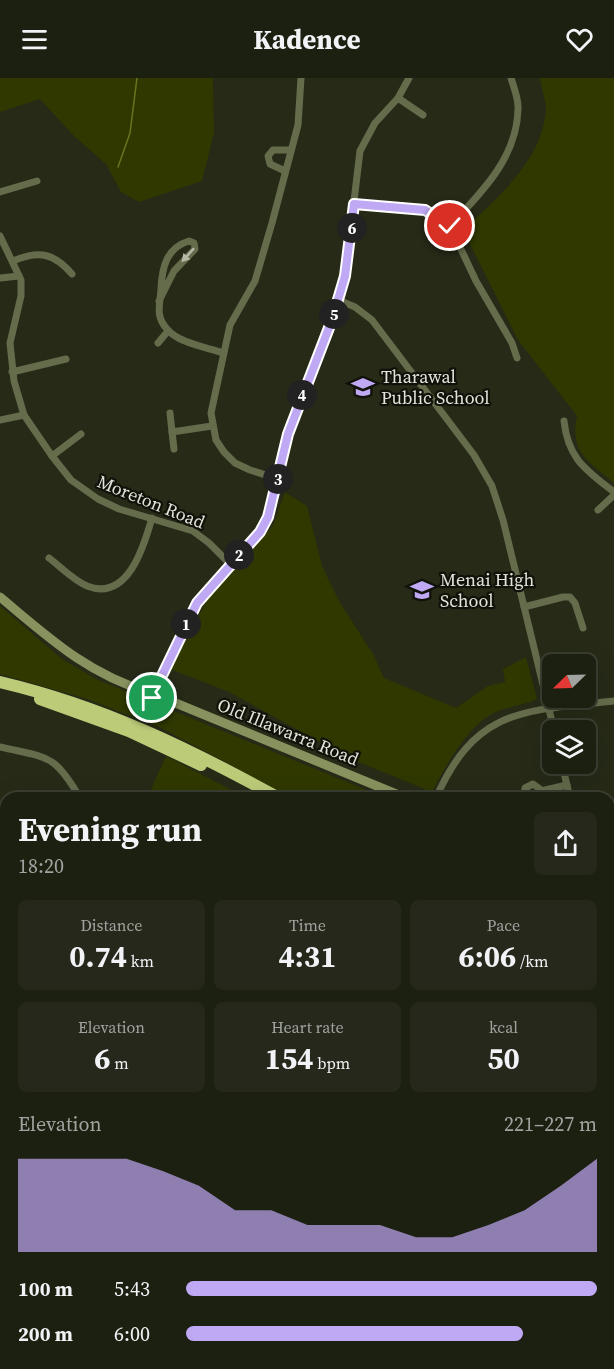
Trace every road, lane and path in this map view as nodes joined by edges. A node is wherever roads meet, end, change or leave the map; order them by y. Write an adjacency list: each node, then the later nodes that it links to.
1 (301, 78): 6 (street)
2 (410, 78): 4 (street)
3 (511, 78): 11 (street)
4 (398, 98): 5 (street); 10 (street)
5 (423, 115)
6 (291, 150): 7 (street); 7 (street)
7 (285, 171): 21 (street)
8 (37, 181): 9 (street)
9 (0, 192)
10 (354, 204): 11 (street); 17 (street)
11 (450, 226): 22 (street)
12 (0, 236): 13 (street, Moreton Road)
13 (14, 261): 14 (street); 15 (street, Moreton Road)
14 (72, 274)
15 (20, 276): 16 (street); 24 (street, Moreton Road)
16 (0, 278)
17 (338, 300): 34 (street); 41 (street)
18 (159, 302): 18 (street, one-way to 18); 19 (street)
19 (168, 331): 20 (street); 21 (street)
20 (158, 343)
21 (223, 353): 29 (street)
22 (517, 358)
23 (66, 359): 24 (street)
24 (12, 372): 26 (street, Moreton Road)
25 (170, 413): 30 (street)
26 (24, 415): 27 (street); 33 (street, Moreton Road)
27 (0, 420)
28 (564, 421): 35 (street)
29 (212, 426): 30 (street); 34 (street)
30 (172, 432): 32 (street)
31 (81, 434): 33 (street)
32 (174, 449)
33 (52, 456): 37 (street, Moreton Road)
34 (278, 479): 39 (street)
35 (614, 494): 36 (street)
36 (598, 510)
37 (152, 519): 38 (street); 39 (street, Moreton Road)
38 (49, 558)
39 (230, 564): 45 (street)
40 (0, 597): 45 (street, Old Illawarra Road)
41 (524, 607): 42 (street); 47 (street)
42 (583, 628)
43 (0, 682): 54 (highway)
44 (0, 688): 53 (highway)
45 (154, 692): 55 (street, Old Illawarra Road)
46 (614, 701): 47 (street)
47 (549, 710): 48 (street); 56 (street)
48 (552, 720)
49 (0, 747): 52 (street)
50 (564, 774): 51 (street)
51 (567, 785): 59 (street); 60 (street)
52 (76, 792)
53 (254, 792)
54 (268, 792)
55 (392, 792)
56 (439, 792)
57 (524, 792): 58 (street)
58 (540, 792)
59 (549, 792)
60 (569, 792)

